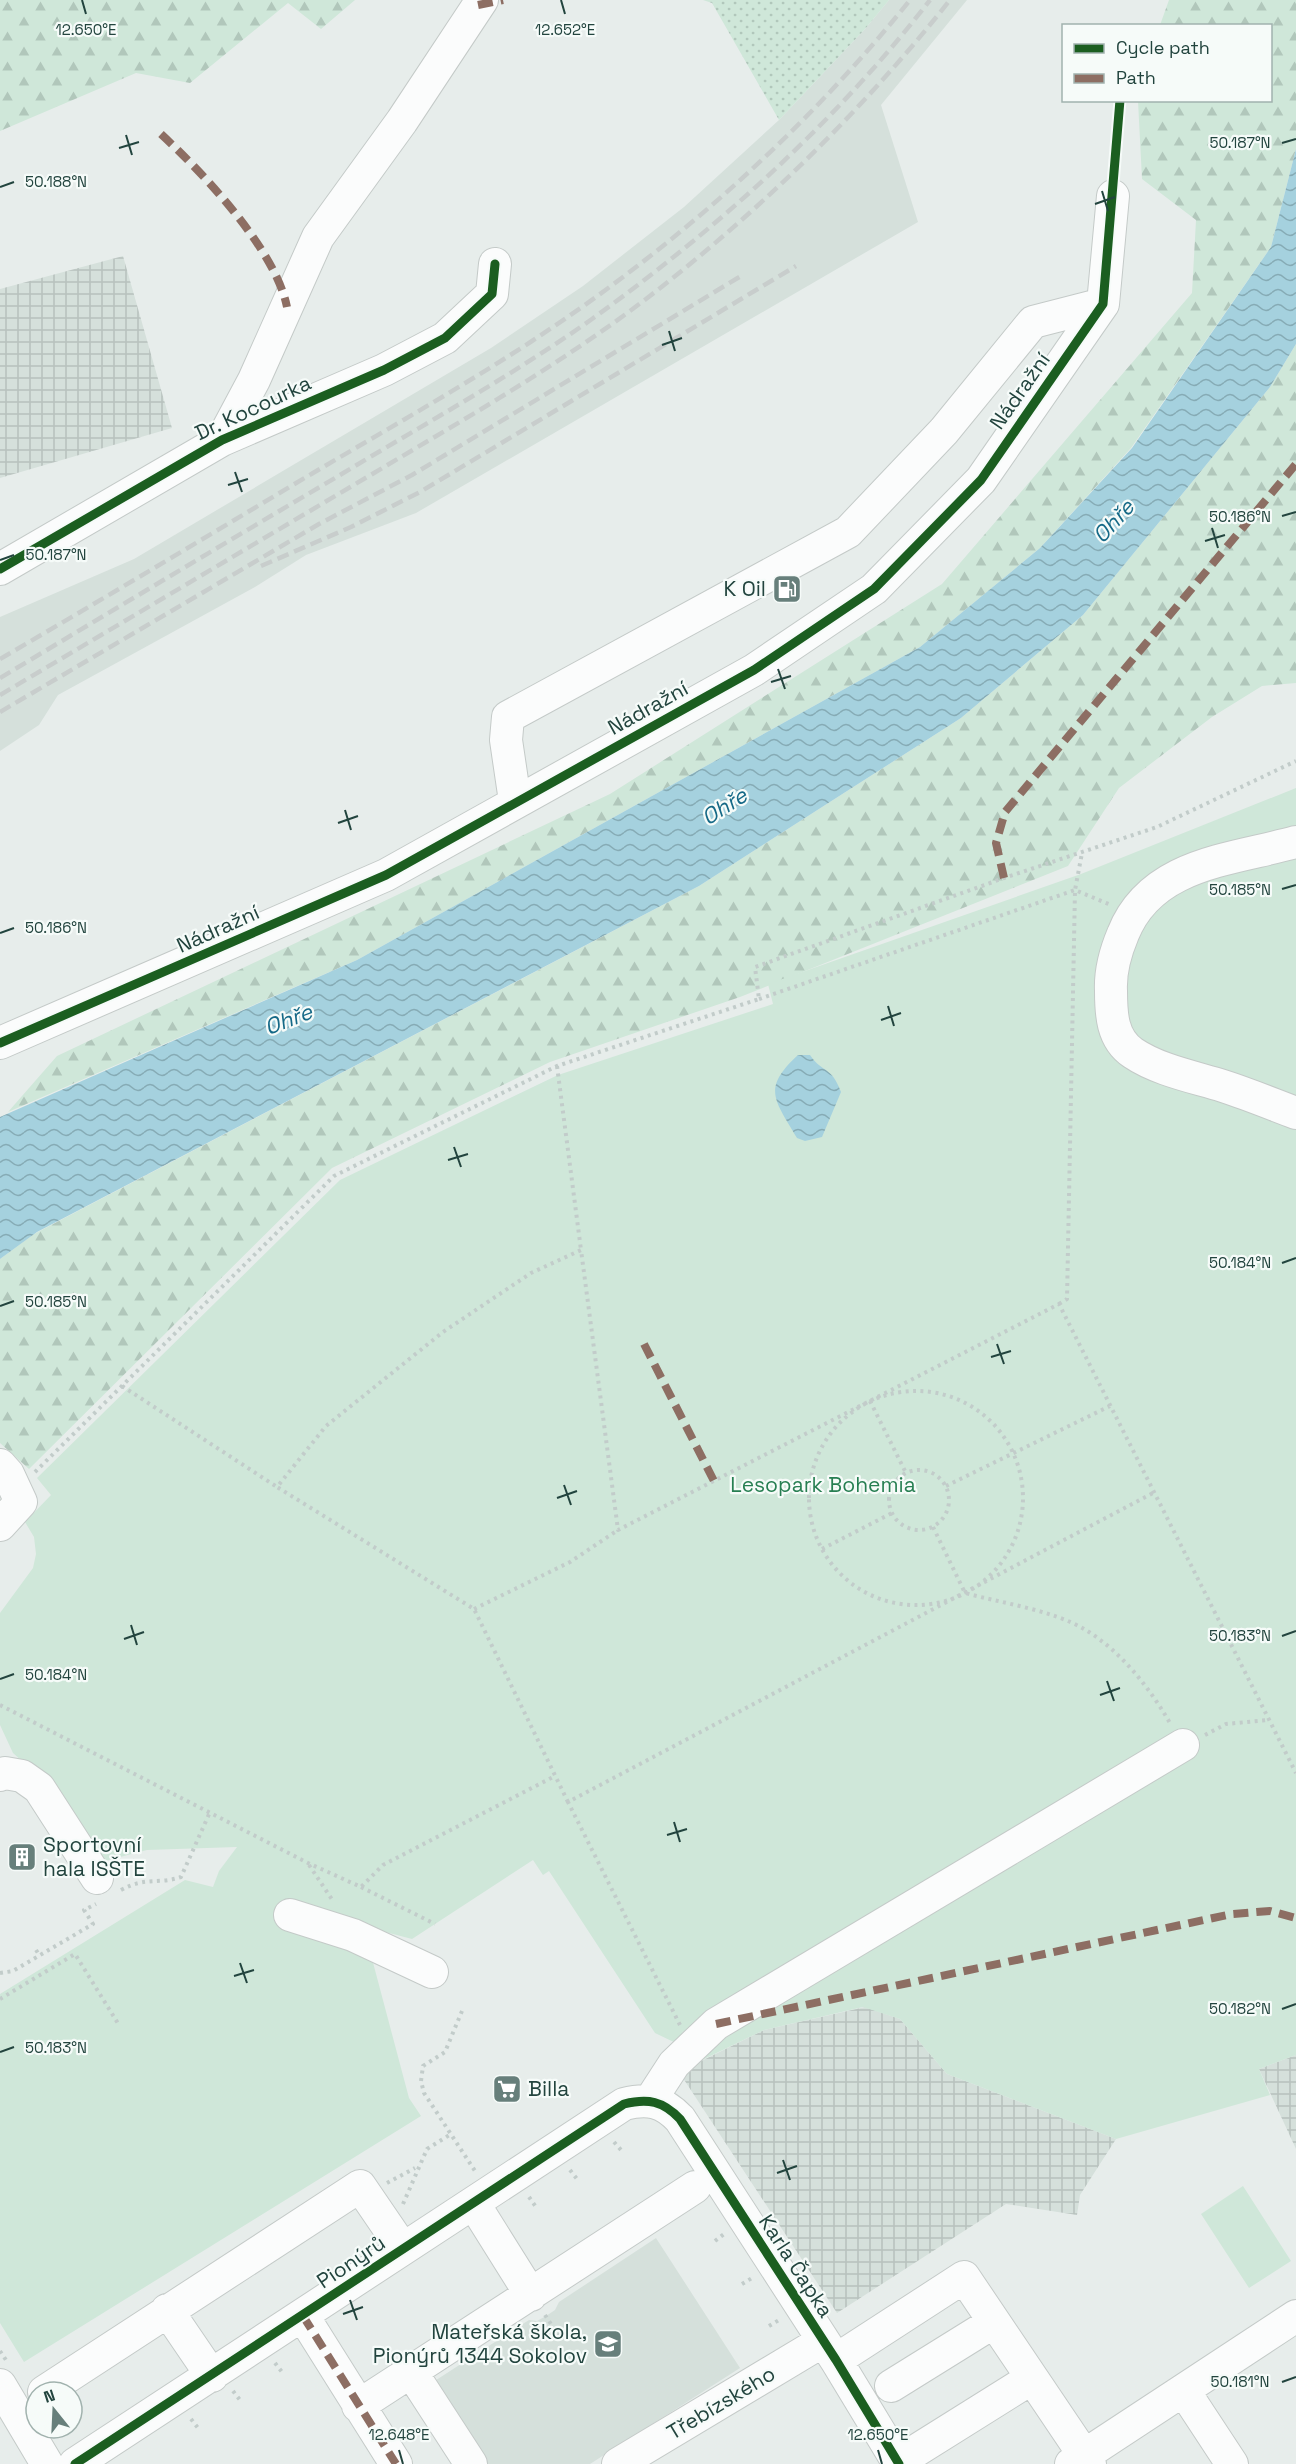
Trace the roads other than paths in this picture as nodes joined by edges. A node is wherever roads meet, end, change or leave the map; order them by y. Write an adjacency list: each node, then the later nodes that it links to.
1 (482, 0): 5 (street)
2 (1113, 196): 4 (street, Nádražní)
3 (495, 264): 5 (street, Dr. Kocourka)
4 (1103, 303): 7 (street, Nádražní); 7 (street)
5 (222, 440): 6 (street, Dr. Kocourka)
6 (0, 569)
7 (515, 801): 9 (street, Nádražní)
8 (1296, 842): 10 (street)
9 (0, 1043)
10 (1296, 1113)
11 (7, 1481): 12 (street)
12 (0, 1525)
13 (1183, 1745): 18 (street)
14 (0, 1775): 15 (street)
15 (104, 1891)
16 (290, 1915): 17 (street)
17 (432, 1972)
18 (650, 2101): 20 (street, Pionýrů); 27 (street, Karla Čapka)
19 (695, 2187): 22 (street)
20 (477, 2191): 21 (street, Pionýrů); 22 (street)
21 (398, 2241): 23 (street); 24 (street, Pionýrů)
22 (531, 2295): 28 (street)
23 (167, 2310): 30 (street); 31 (street)
24 (303, 2316): 31 (street, Pionýrů); 35 (street)
25 (1296, 2316): 33 (street)
26 (994, 2322): 27 (street, Třebízského); 29 (street); 32 (street)
27 (829, 2351): 37 (street, Karla Čapka); 42 (street, Třebízského)
28 (412, 2373): 35 (street); 41 (street)
29 (1032, 2378): 36 (street); 37 (street)
30 (62, 2380)
31 (222, 2382): 39 (street, Pionýrů)
32 (891, 2386)
33 (1184, 2391): 36 (street); 43 (street)
34 (17, 2398): 38 (street)
35 (358, 2406): 40 (street)
36 (1082, 2461)
37 (899, 2463)
38 (47, 2464)
39 (75, 2464)
40 (396, 2464)
41 (471, 2464)
42 (618, 2464)
43 (1232, 2464)

